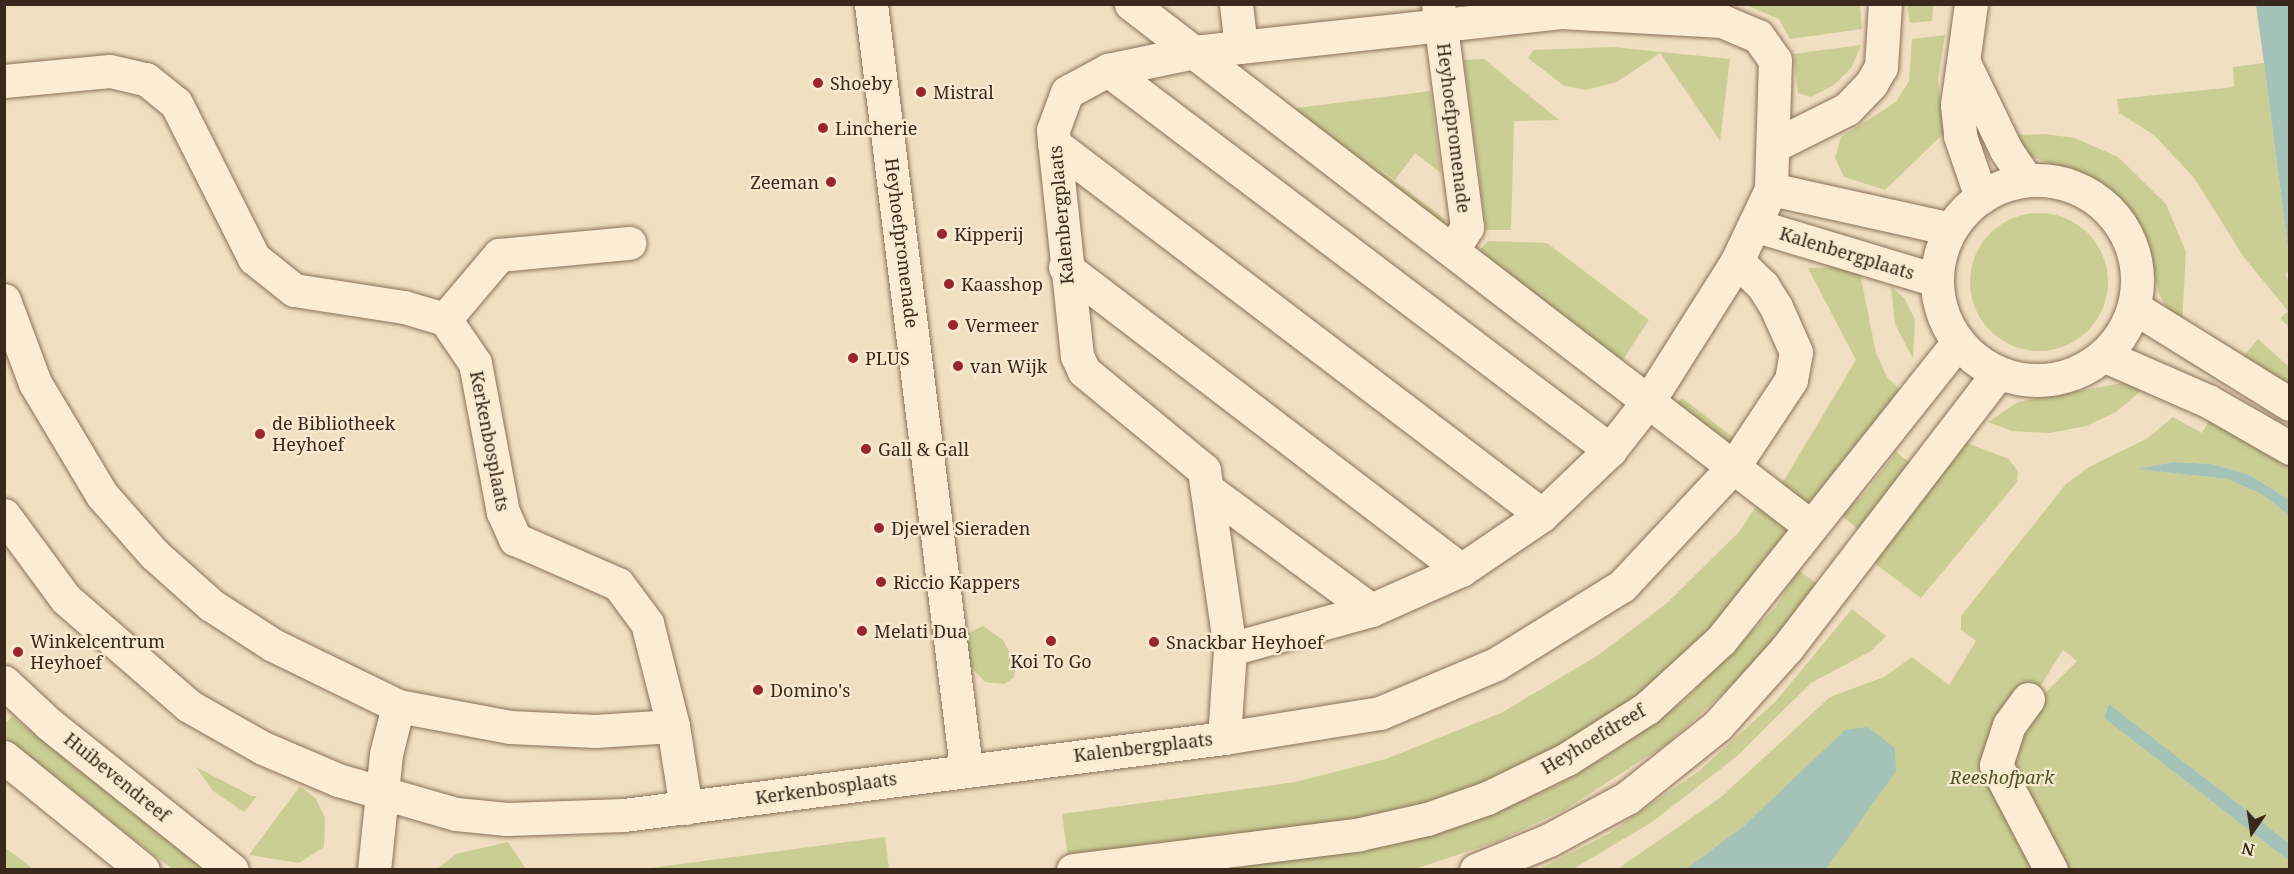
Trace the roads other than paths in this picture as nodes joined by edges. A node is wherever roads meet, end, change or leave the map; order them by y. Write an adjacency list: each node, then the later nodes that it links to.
1 (871, 4): 48 (street, Heyhoefpromenade)
2 (1131, 4): 8 (street)
3 (1236, 4): 7 (street)
4 (1885, 4): 13 (street)
5 (1971, 4): 9 (street)
6 (1439, 15): 7 (street, Kalenbergplaats); 13 (street, Kalenbergplaats); 20 (street, Heyhoefpromenade)
7 (1241, 47): 8 (street, Kalenbergplaats)
8 (1194, 52): 10 (street, Kalenbergplaats); 20 (street)
9 (1965, 65): 14 (street); 16 (street)
10 (1108, 70): 12 (street, Kalenbergplaats); 33 (street)
11 (4, 81): 26 (street)
12 (1054, 144): 22 (street, Kalenbergplaats); 37 (street)
13 (1775, 145): 15 (street, Kalenbergplaats)
14 (2026, 180): 16 (street); 25 (street)
15 (1771, 189): 17 (street, Kalenbergplaats); 18 (street)
16 (1981, 197): 18 (street)
17 (1757, 226): 21 (street, Kalenbergplaats); 23 (street, Kalenbergplaats)
18 (1951, 229): 23 (street)
19 (629, 243): 26 (street)
20 (1453, 249): 30 (street)
21 (1737, 261): 30 (street, Kalenbergplaats); 34 (street)
22 (1065, 267): 35 (street, Kalenbergplaats); 39 (street)
23 (1936, 280): 27 (street)
24 (4, 300): 44 (street)
25 (2135, 308): 28 (street); 31 (street)
26 (445, 319): 45 (street, Kerkenbosplaats)
27 (1958, 342): 29 (street); 38 (street, Heyhoefdreef)
28 (2105, 356): 29 (street); 32 (street)
29 (1998, 373): 55 (street)
30 (1649, 400): 33 (street, Kalenbergplaats); 34 (street)
31 (2289, 404)
32 (2289, 448)
33 (1610, 450): 37 (street, Kalenbergplaats)
34 (1734, 466): 38 (street); 46 (street)
35 (1207, 489): 40 (street); 41 (street, Kalenbergplaats)
36 (4, 515): 49 (street, Kerkenbosplaats)
37 (1542, 515): 39 (street, Kalenbergplaats)
38 (1810, 526): 54 (street, Heyhoefdreef)
39 (1461, 570): 40 (street, Kalenbergplaats)
40 (1371, 610): 41 (street, Kalenbergplaats)
41 (1230, 649): 46 (street, Kalenbergplaats)
42 (4, 682): 52 (street, Huibevendreef)
43 (2028, 699): 56 (street)
44 (398, 706): 45 (street); 49 (street)
45 (673, 726): 50 (street, Kerkenbosplaats)
46 (1224, 738): 48 (street, Kalenbergplaats)
47 (4, 757): 51 (street)
48 (966, 768): 50 (street, Kerkenbosplaats)
49 (382, 795): 50 (street, Kerkenbosplaats); 53 (street)
50 (686, 808)
51 (143, 870)
52 (232, 870)
53 (374, 870)
54 (1073, 870)
55 (1476, 870)
56 (2051, 870)

